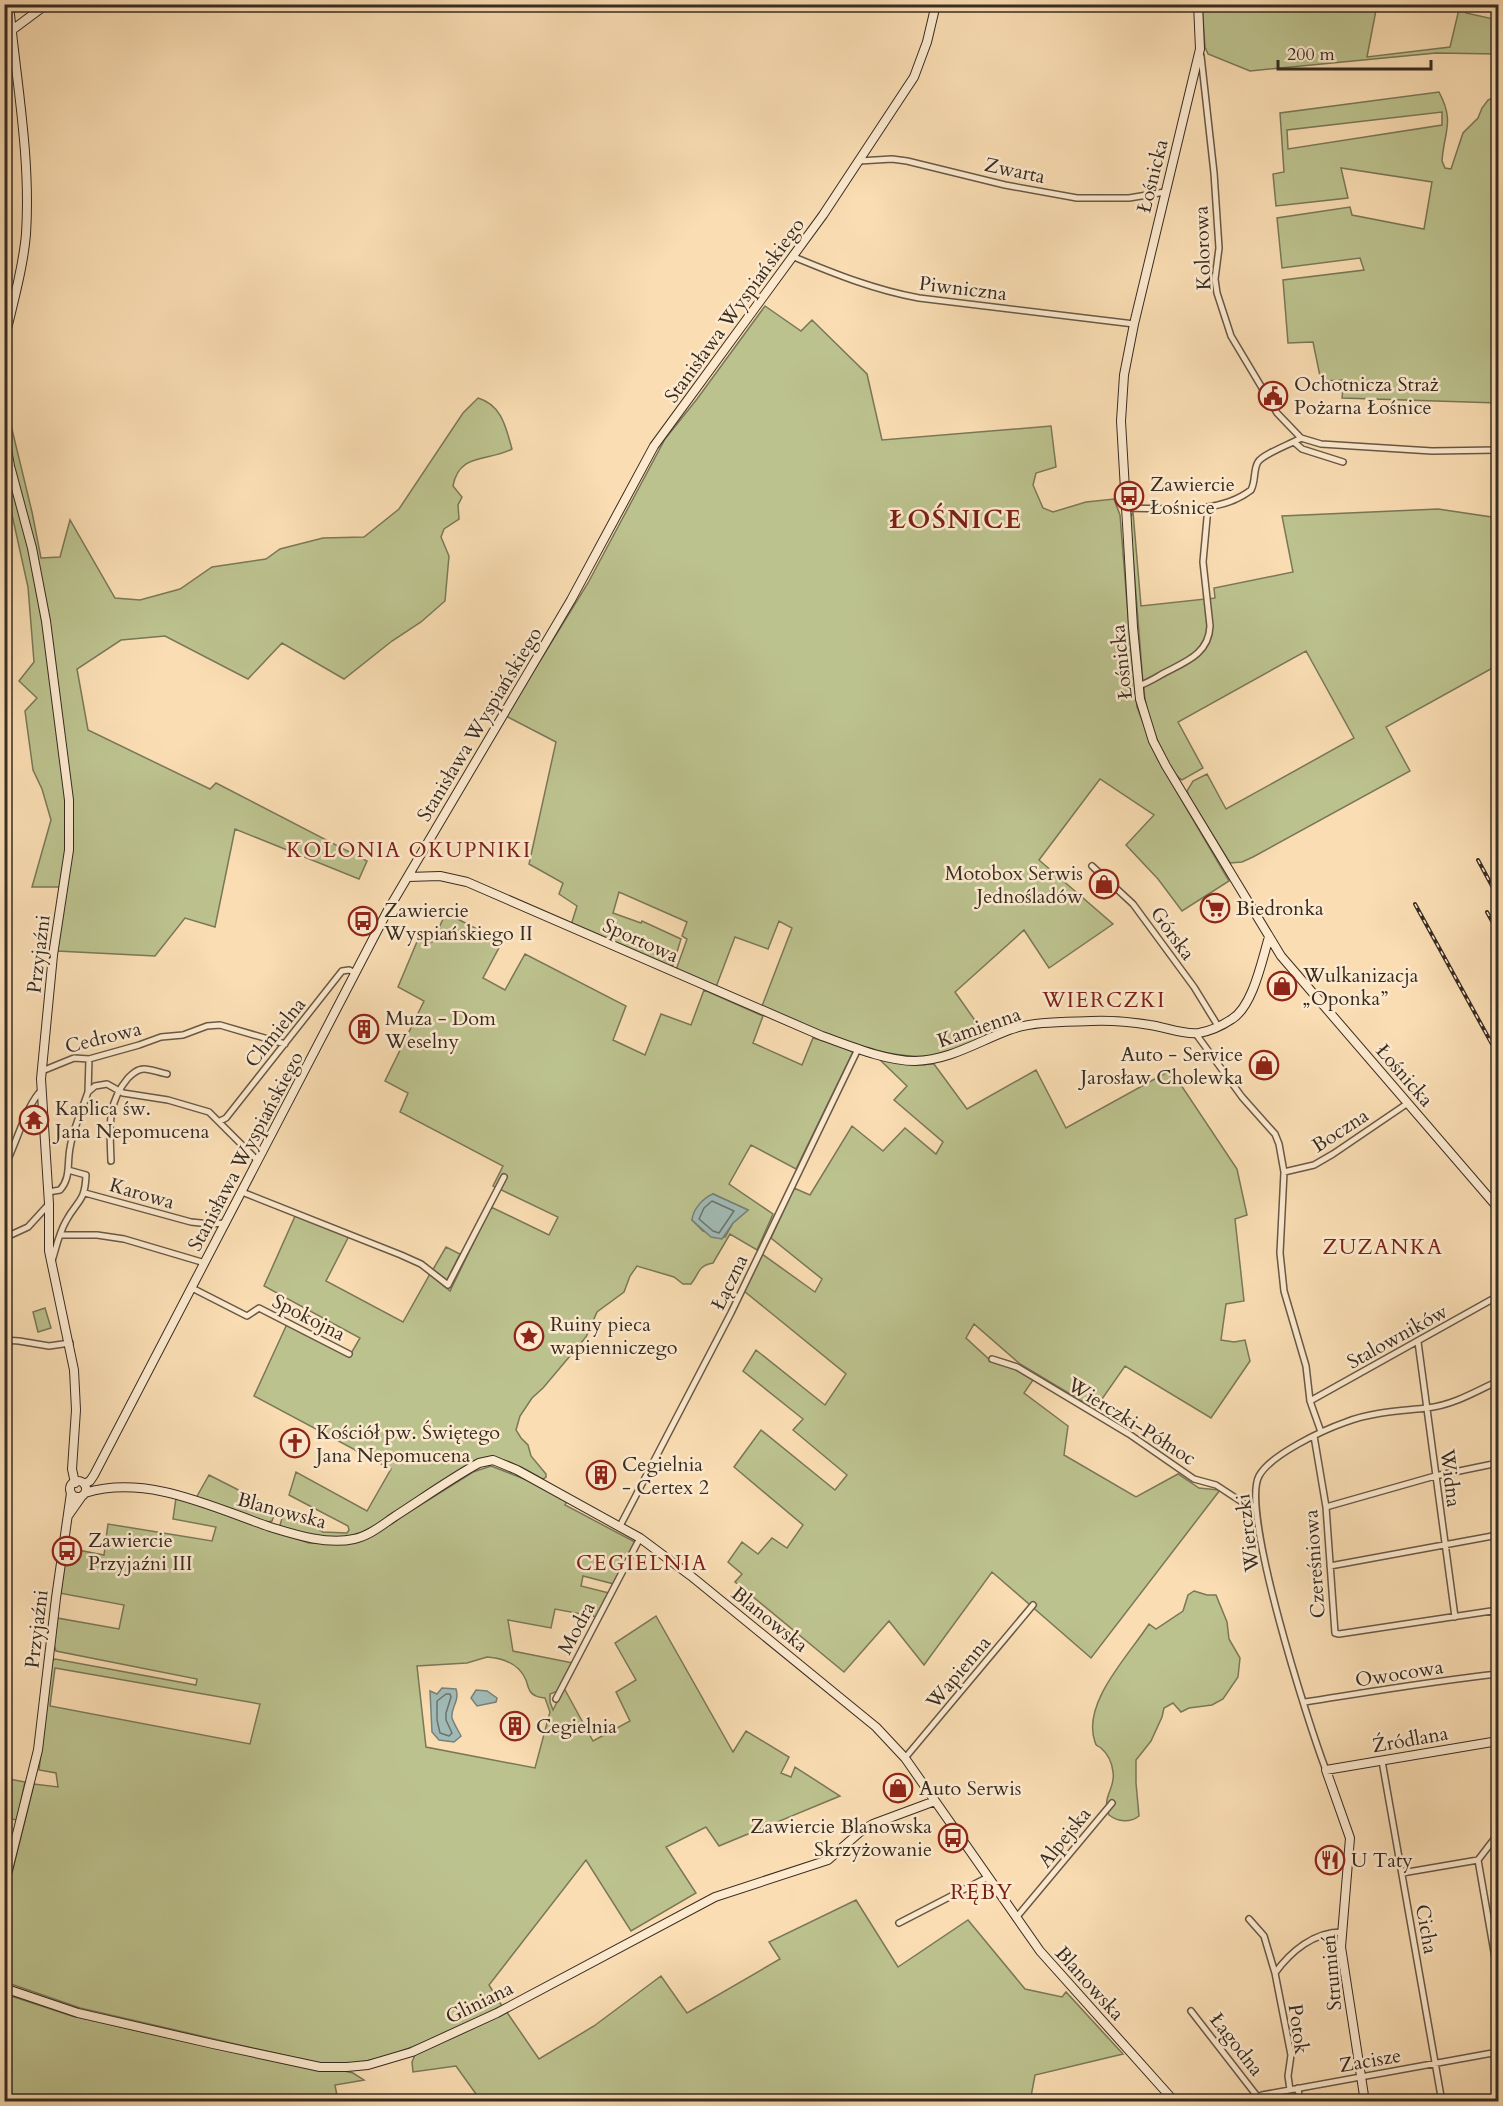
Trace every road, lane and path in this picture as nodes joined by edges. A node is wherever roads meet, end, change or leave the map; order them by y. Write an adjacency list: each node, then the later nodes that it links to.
1 (9, 4): 5 (street)
2 (47, 4): 5 (street)
3 (936, 4): 8 (street, Stanisława Wyspiańskiego)
4 (1198, 4): 7 (street, Łośnicka)
5 (13, 30): 6 (street); 12 (street)
6 (4, 36)
7 (1200, 50): 9 (street, Łośnicka); 14 (street, Kolorowa)
8 (859, 161): 9 (street, Zwarta); 10 (street, Stanisława Wyspiańskiego)
9 (1165, 192): 11 (street, Łośnicka)
10 (794, 257): 11 (street, Piwniczna); 22 (street, Stanisława Wyspiańskiego)
11 (1134, 324): 19 (street, Łośnicka)
12 (4, 342)
13 (4, 432): 30 (street, Przyjaźni)
14 (1301, 438): 15 (street); 16 (street)
15 (1294, 442): 17 (street); 18 (street)
16 (1498, 450)
17 (1343, 462)
18 (1208, 507): 19 (street); 20 (street)
19 (1125, 508): 20 (street, Łośnicka)
20 (1138, 686): 23 (street, Łośnicka)
21 (1092, 866): 25 (street, Górska)
22 (408, 876): 24 (street, Stanisława Wyspiańskiego); 28 (street, Sportowa)
23 (1269, 937): 25 (street); 35 (street, Łośnicka)
24 (356, 973): 27 (street, Chmielna); 38 (street, Stanisława Wyspiańskiego)
25 (1218, 1026): 26 (street)
26 (1196, 1034): 28 (street, Kamienna); 41 (street)
27 (285, 1044): 29 (street, Cedrowa); 36 (street, Chmielna)
28 (858, 1049): 75 (street, Łączna)
29 (89, 1059): 30 (street, Cedrowa); 34 (street)
30 (42, 1071): 32 (street, Przyjaźni)
31 (167, 1074): 33 (street)
32 (42, 1090): 39 (street); 43 (street, Przyjaźni)
33 (118, 1090): 34 (street); 36 (street); 37 (street)
34 (88, 1092): 40 (street)
35 (1408, 1103): 41 (street, Boczna); 47 (street, Łośnicka)
36 (220, 1122): 38 (street)
37 (111, 1161)
38 (258, 1161): 44 (street, Stanisława Wyspiańskiego)
39 (4, 1167)
40 (68, 1170): 43 (street); 45 (street)
41 (1284, 1172): 61 (street)
42 (504, 1177): 44 (street)
43 (48, 1192): 46 (street, Przyjaźni)
44 (242, 1192): 48 (street, Stanisława Wyspiańskiego)
45 (85, 1193): 48 (street, Karowa); 49 (street)
46 (49, 1204): 50 (street); 52 (street, Przyjaźni)
47 (1498, 1208)
48 (226, 1223): 51 (street, Stanisława Wyspiańskiego)
49 (60, 1235): 51 (street); 52 (street)
50 (4, 1238)
51 (205, 1263): 53 (street, Stanisława Wyspiańskiego)
52 (50, 1266): 57 (street, Przyjaźni)
53 (192, 1288): 58 (street, Spokojna); 68 (street, Stanisława Wyspiańskiego)
54 (1498, 1296): 56 (street, Stalowników)
55 (4, 1340): 57 (street)
56 (1418, 1342): 61 (street, Stalowników); 62 (street, Widna)
57 (70, 1343): 67 (street, Przyjaźni)
58 (349, 1354)
59 (992, 1359): 72 (street, Wierczki-Północ)
60 (1498, 1381): 62 (street, Wierczki)
61 (1310, 1401): 63 (street)
62 (1427, 1408): 63 (street, Wierczki); 66 (street, Widna)
63 (1321, 1432): 64 (street, Wierczki)
64 (1314, 1436): 72 (street, Wierczki); 73 (street, Czereśniowa)
65 (1498, 1462): 66 (street)
66 (1436, 1476): 73 (street); 78 (street, Widna)
67 (75, 1482): 68 (street); 70 (street, Przyjaźni)
68 (87, 1483): 69 (street); 71 (street)
69 (102, 1489): 71 (street, Blanowska); 75 (street, Blanowska)
70 (71, 1493): 71 (street); 74 (street, Przyjaźni)
71 (84, 1495): 74 (street, Przyjaźni)
72 (1256, 1506): 86 (street, Wierczki)
73 (1326, 1507): 79 (street, Czereśniowa)
74 (68, 1516): 97 (street, Przyjaźni)
75 (620, 1526): 77 (street, Blanowska)
76 (1498, 1535): 78 (street)
77 (640, 1538): 85 (street, Modra); 88 (street, Blanowska)
78 (1444, 1545): 79 (street); 82 (street, Widna)
79 (1330, 1566): 82 (street, Czereśniowa)
80 (1033, 1605): 88 (street, Wapienna)
81 (1496, 1610): 82 (street, Czereśniowa); 83 (street)
82 (1455, 1617)
83 (1498, 1636)
84 (1498, 1674): 86 (street, Owocowa)
85 (556, 1699)
86 (1305, 1702): 90 (street, Wierczki)
87 (1498, 1741): 89 (street, Źródlana)
88 (906, 1758): 91 (street, Blanowska)
89 (1382, 1761): 90 (street, Źródlana); 95 (street, Cicha)
90 (1326, 1770): 101 (street, Strumień)
91 (935, 1801): 96 (street, Blanowska); 104 (street, Gliniana)
92 (1112, 1803): 98 (street, Alpejska)
93 (1498, 1834): 94 (street)
94 (1478, 1860): 95 (street); 103 (street)
95 (1402, 1873): 107 (street, Cicha)
96 (988, 1877): 98 (street, Blanowska); 100 (street)
97 (4, 1886)
98 (1016, 1918): 112 (street, Blanowska)
99 (1249, 1919): 102 (street, Potok)
100 (899, 1923)
101 (1342, 1932): 102 (street); 108 (street, Strumień)
102 (1275, 1973): 110 (street, Potok)
103 (1498, 1975)
104 (4, 1988)
105 (1191, 2011): 111 (street, Łagodna)
106 (1498, 2052): 107 (street, Zacisze)
107 (1435, 2064): 108 (street, Zacisze); 116 (street, Cicha)
108 (1361, 2077): 109 (street, Zacisze); 115 (street, Strumień)
109 (1298, 2088): 110 (street, Zacisze); 114 (street)
110 (1290, 2090): 111 (street, Zacisze)
111 (1257, 2096): 113 (street, Zacisze)
112 (1175, 2102)
113 (1248, 2102)
114 (1300, 2102)
115 (1365, 2102)
116 (1442, 2102)

